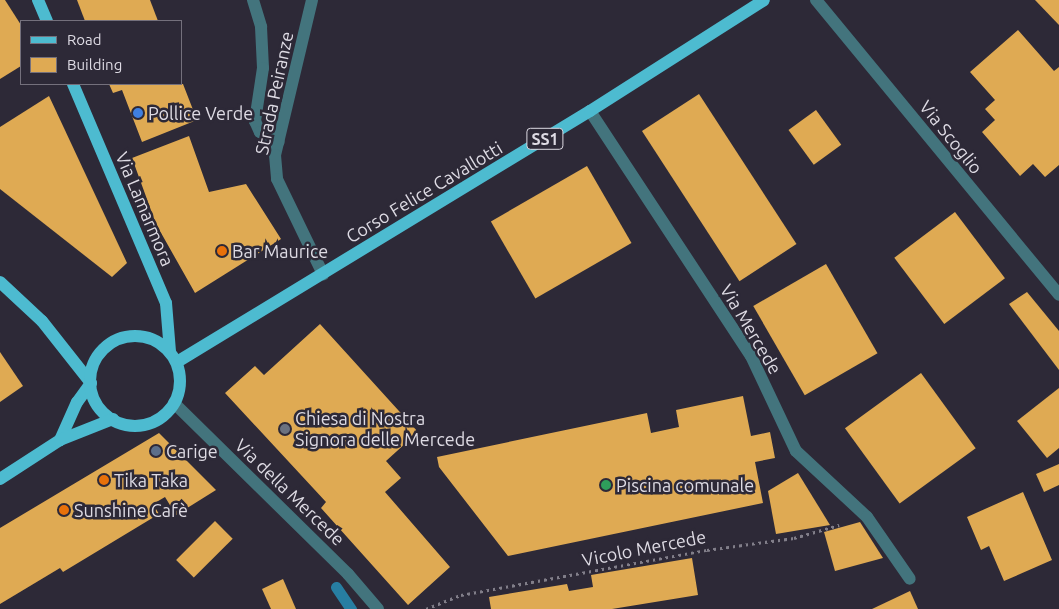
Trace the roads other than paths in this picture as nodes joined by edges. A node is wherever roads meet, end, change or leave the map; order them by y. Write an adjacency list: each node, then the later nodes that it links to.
1 (38, 0): 6 (main road)
2 (253, 0): 9 (street)
3 (312, 0): 9 (street, Strada Peiranze)
4 (764, 0): 8 (main road, Corso Felice Cavallotti / SS1)
5 (816, 0): 12 (street, Via Scoglio)
6 (47, 20)
7 (73, 85): 13 (main road, Via Lamarmora)
8 (590, 111): 10 (main road, Corso Felice Cavallotti / SS1); 19 (street, Via Mercede)
9 (279, 142): 10 (street, Strada Peiranze)
10 (323, 274): 13 (main road, Corso Felice Cavallotti / SS1)
11 (0, 282): 14 (main road)
12 (1059, 295)
13 (174, 357): 14 (main road); 15 (main road)
14 (90, 383): 16 (main road); 17 (main road)
15 (174, 403): 16 (main road); 20 (street, Via della Mercede)
16 (113, 419): 17 (main road)
17 (60, 440): 18 (main road)
18 (0, 479)
19 (910, 579)
20 (378, 609)

